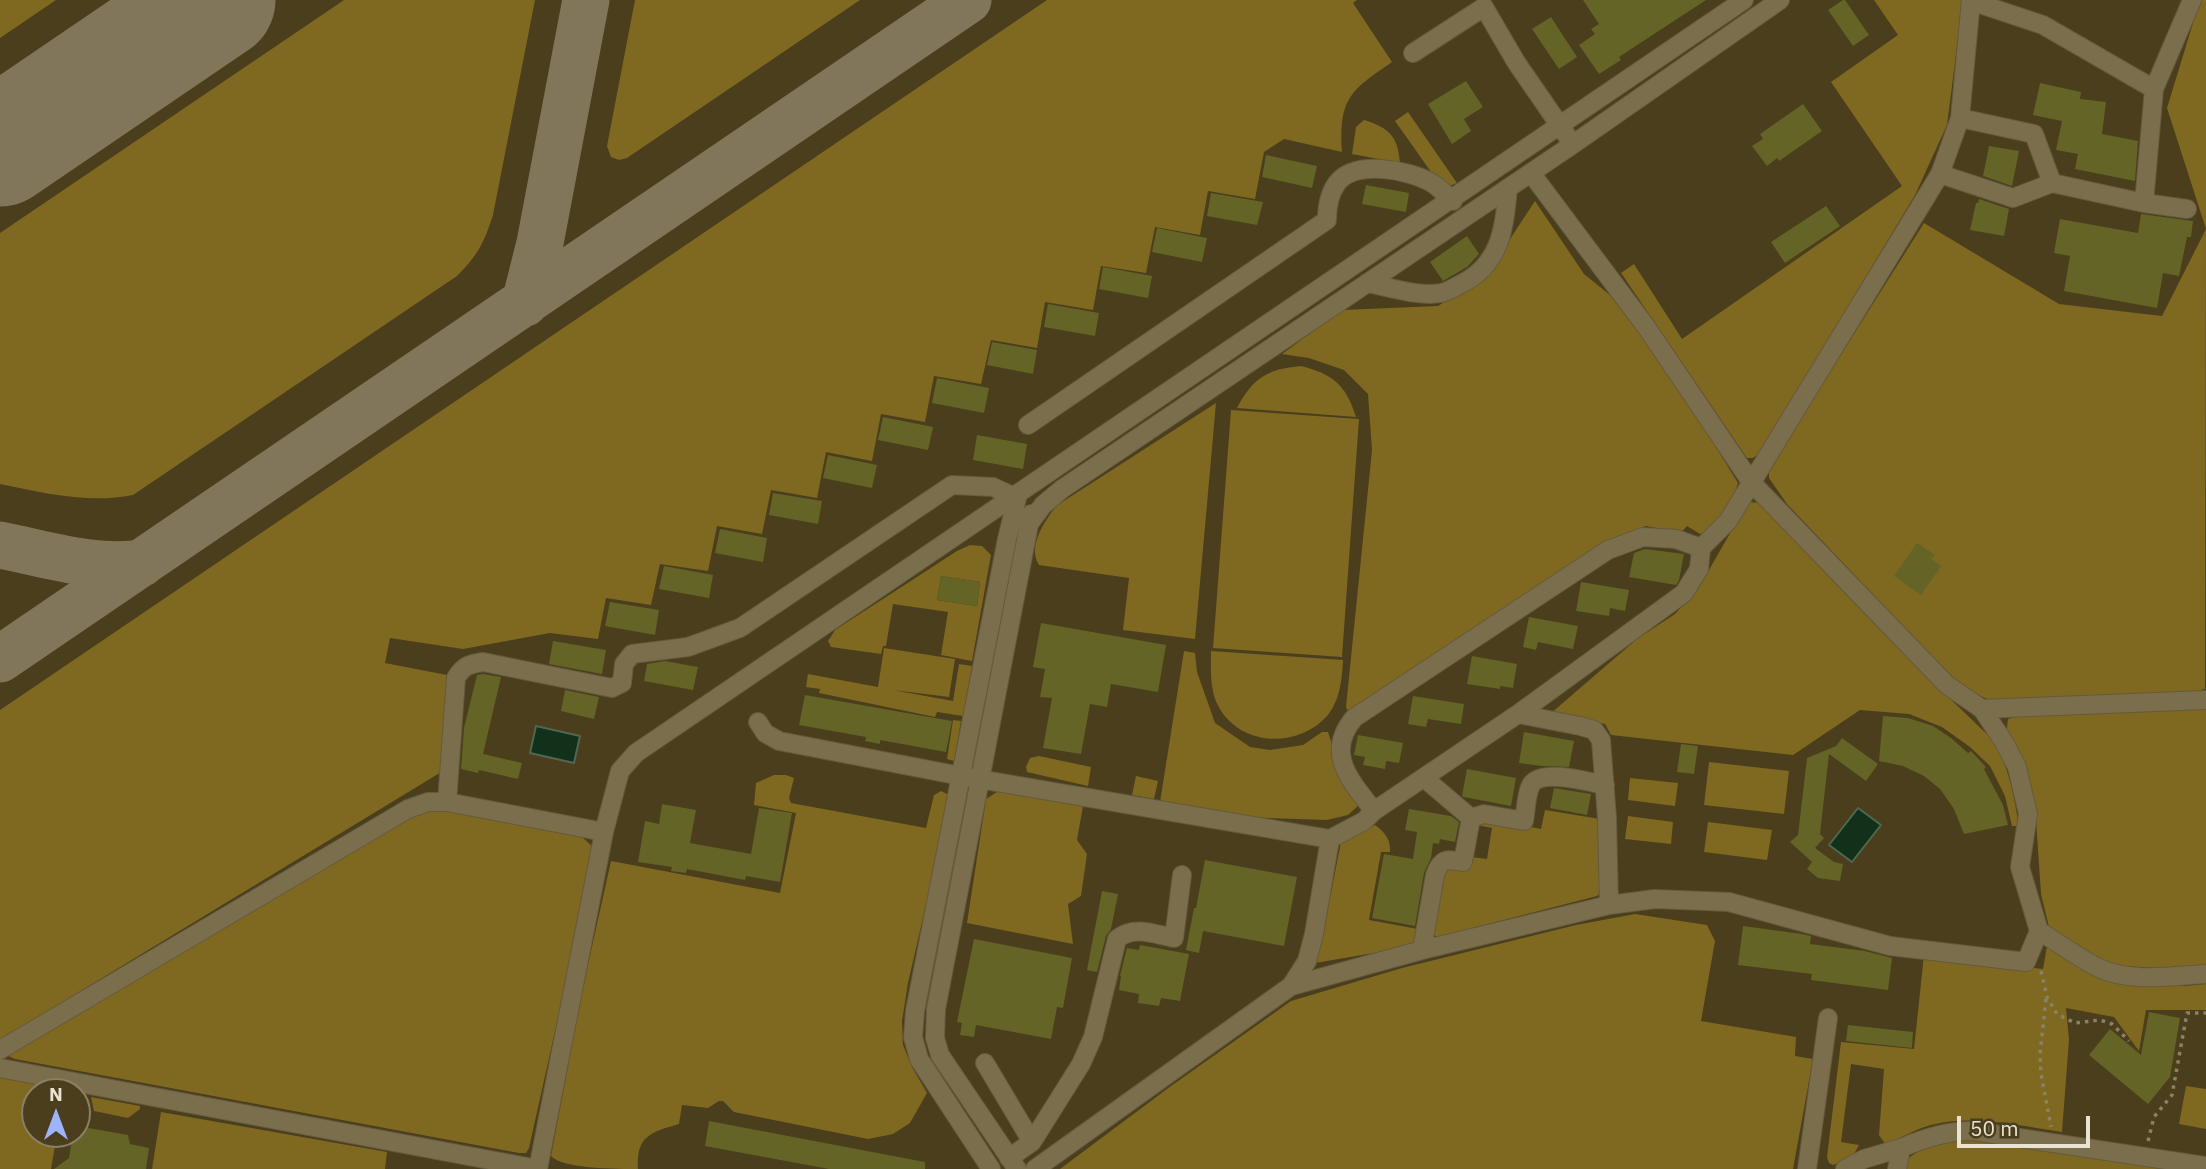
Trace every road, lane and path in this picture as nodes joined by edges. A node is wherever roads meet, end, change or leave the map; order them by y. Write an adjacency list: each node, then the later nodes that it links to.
1 (1744, 0): 8 (lane)
2 (1780, 0): 9 (lane)
3 (2192, 0): 6 (lane)
4 (1971, 1): 6 (lane); 7 (lane)
5 (1413, 53): 8 (lane)
6 (2154, 89): 15 (lane)
7 (1959, 118): 11 (lane); 12 (lane)
8 (1560, 127): 9 (lane); 14 (lane)
9 (1572, 145): 10 (lane)
10 (1531, 173): 13 (lane); 19 (lane)
11 (1940, 174): 12 (lane); 19 (lane)
12 (2052, 183): 15 (lane)
13 (1508, 188): 17 (lane); 17 (lane)
14 (1453, 201): 18 (lane); 20 (lane)
15 (2144, 203): 16 (lane)
16 (2187, 209)
17 (1367, 283): 22 (lane)
18 (1028, 425)
19 (1751, 482): 24 (lane); 26 (lane)
20 (1036, 483): 21 (lane); 22 (lane)
21 (1017, 498): 23 (lane); 33 (lane); 36 (lane)
22 (1028, 533): 23 (lane); 30 (lane)
23 (1007, 538): 29 (lane)
24 (1701, 548): 27 (lane); 34 (lane)
25 (2206, 700): 26 (lane)
26 (1982, 709): 40 (lane)
27 (1518, 714): 31 (lane); 32 (lane)
28 (758, 722): 29 (lane)
29 (961, 776): 30 (lane); 59 (lane)
30 (981, 778): 37 (lane); 56 (lane)
31 (1424, 778): 34 (lane); 35 (lane)
32 (1605, 785): 35 (lane); 39 (lane)
33 (447, 802): 36 (lane); 49 (lane)
34 (1374, 811): 37 (lane)
35 (1471, 818): 41 (lane)
36 (604, 832): 58 (lane)
37 (1331, 839): 44 (lane)
38 (1182, 875): 52 (lane)
39 (1609, 905): 40 (lane); 41 (lane)
40 (2039, 931): 43 (lane)
41 (1422, 950): 44 (lane)
42 (2040, 966): 45 (path)
43 (2206, 974)
44 (1290, 985): 60 (lane)
45 (2047, 997): 48 (path); 53 (path)
46 (2206, 1013): 55 (path)
47 (1828, 1017): 61 (lane)
48 (2129, 1041)
49 (0, 1050)
50 (985, 1063): 52 (lane)
51 (0, 1068): 58 (lane)
52 (1032, 1142): 56 (lane)
53 (2054, 1143): 54 (lane); 55 (lane)
54 (1901, 1148): 62 (lane); 63 (lane)
55 (2145, 1157): 57 (lane)
56 (1013, 1164)
57 (2206, 1166)
58 (538, 1169)
59 (991, 1169)
60 (1035, 1169)
61 (1807, 1169)
62 (1845, 1169)
63 (1897, 1169)

